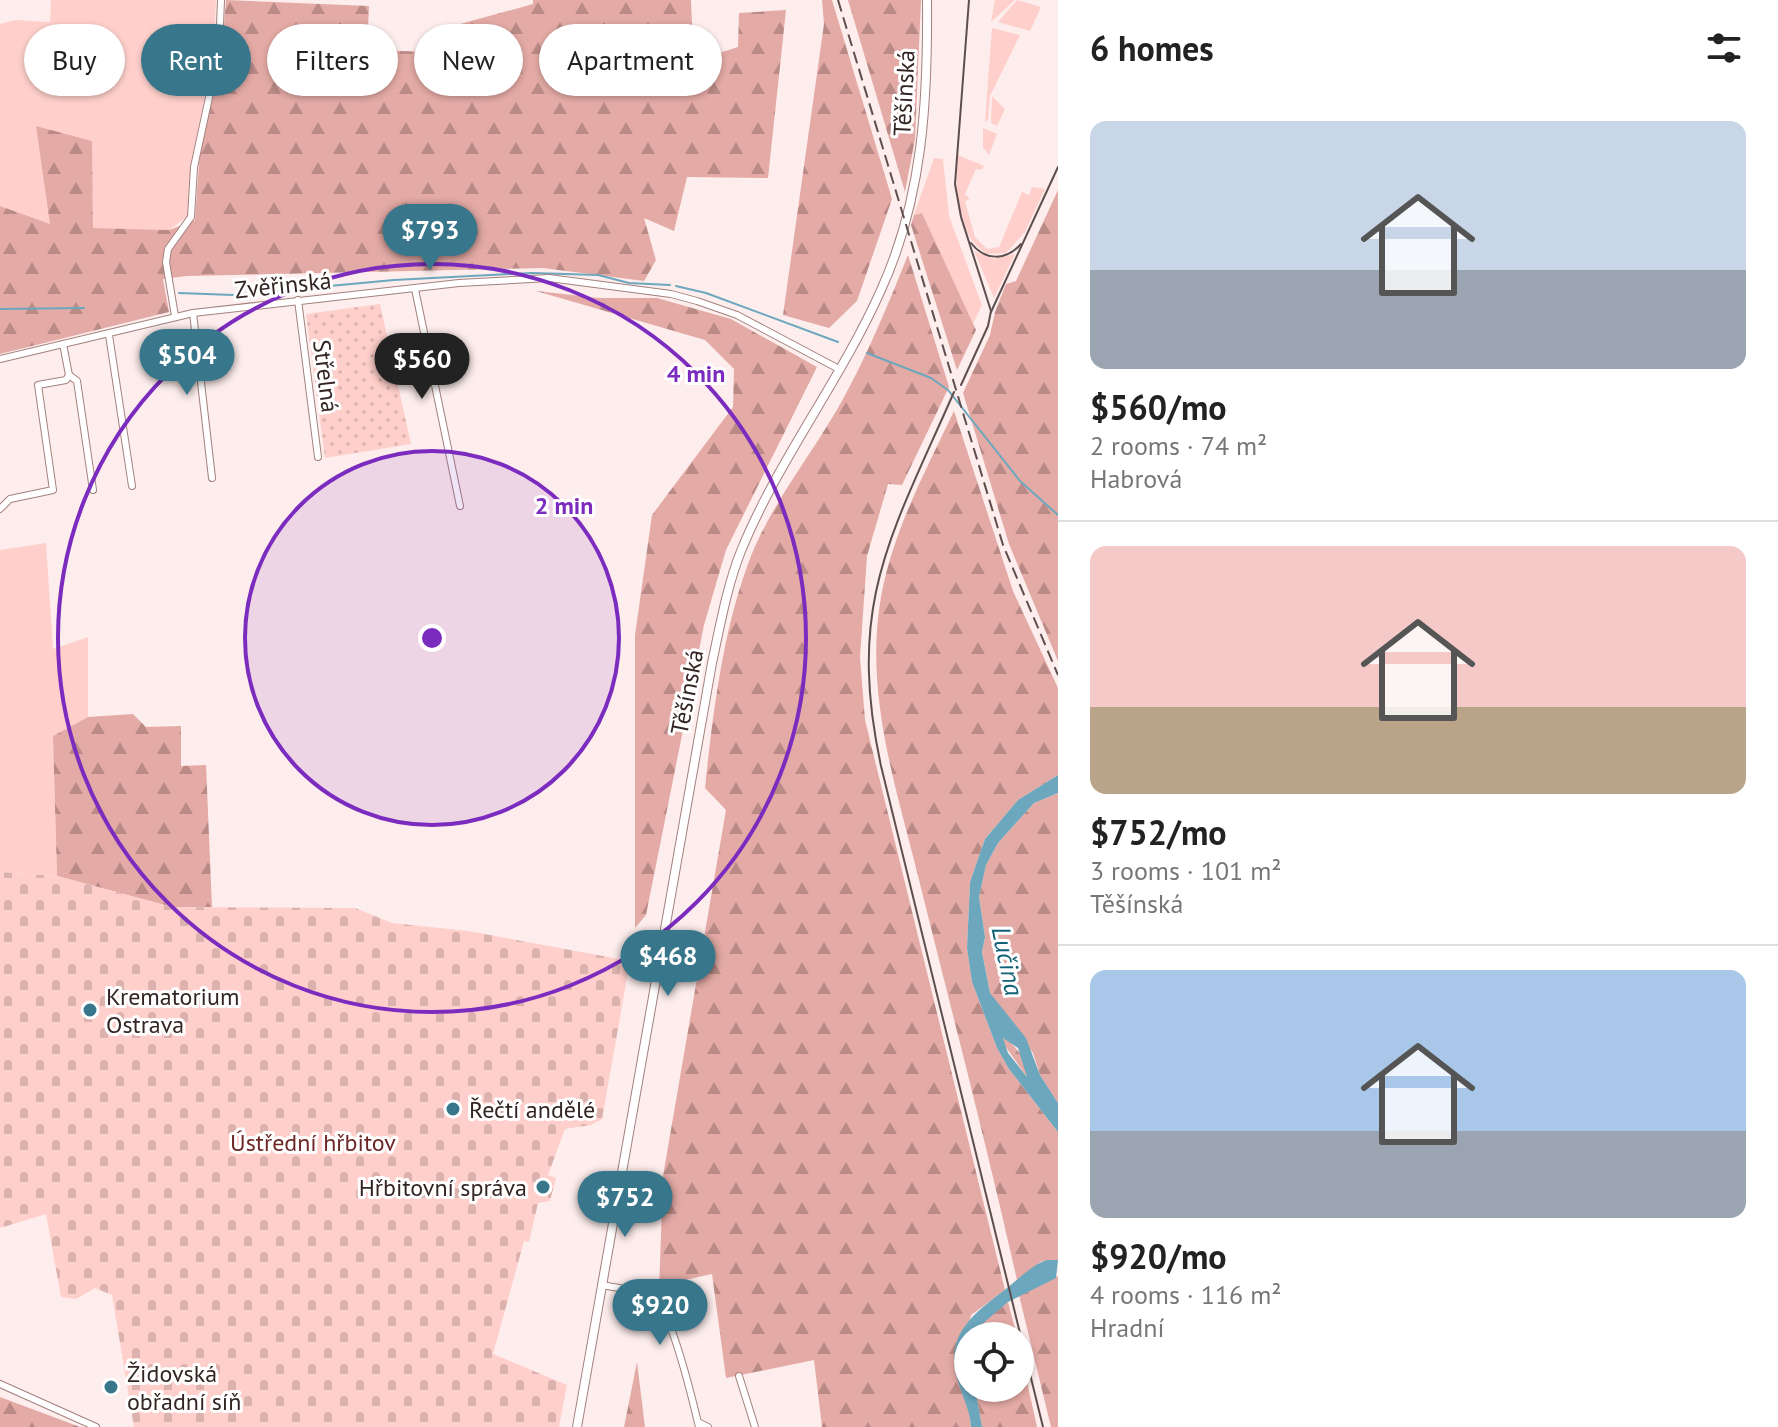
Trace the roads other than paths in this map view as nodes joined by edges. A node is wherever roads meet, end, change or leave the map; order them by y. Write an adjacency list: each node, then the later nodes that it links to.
1 (221, 0): 6 (street)
2 (927, 0): 10 (main road, Těšínská)
3 (415, 289): 4 (street, Zvěřinská); 10 (street, Zvěřinská); 16 (street)
4 (298, 300): 5 (street, Zvěřinská); 12 (street, Střelná)
5 (193, 313): 6 (street, Zvěřinská); 13 (street)
6 (175, 316): 7 (street, Zvěřinská)
7 (109, 335): 8 (street, Zvěřinská); 14 (street)
8 (63, 344): 9 (street, Zvěřinská); 11 (street)
9 (3, 358)
10 (839, 369): 18 (main road, Těšínská)
11 (69, 375): 15 (street); 17 (street)
12 (318, 457)
13 (212, 478)
14 (132, 486)
15 (93, 490)
16 (460, 506)
17 (0, 509)
18 (601, 1285): 21 (street); 23 (main road, Těšínská)
19 (739, 1376): 25 (street)
20 (0, 1384): 22 (street)
21 (698, 1424): 24 (street)
22 (96, 1427)
23 (577, 1427)
24 (708, 1427)
25 (755, 1427)

